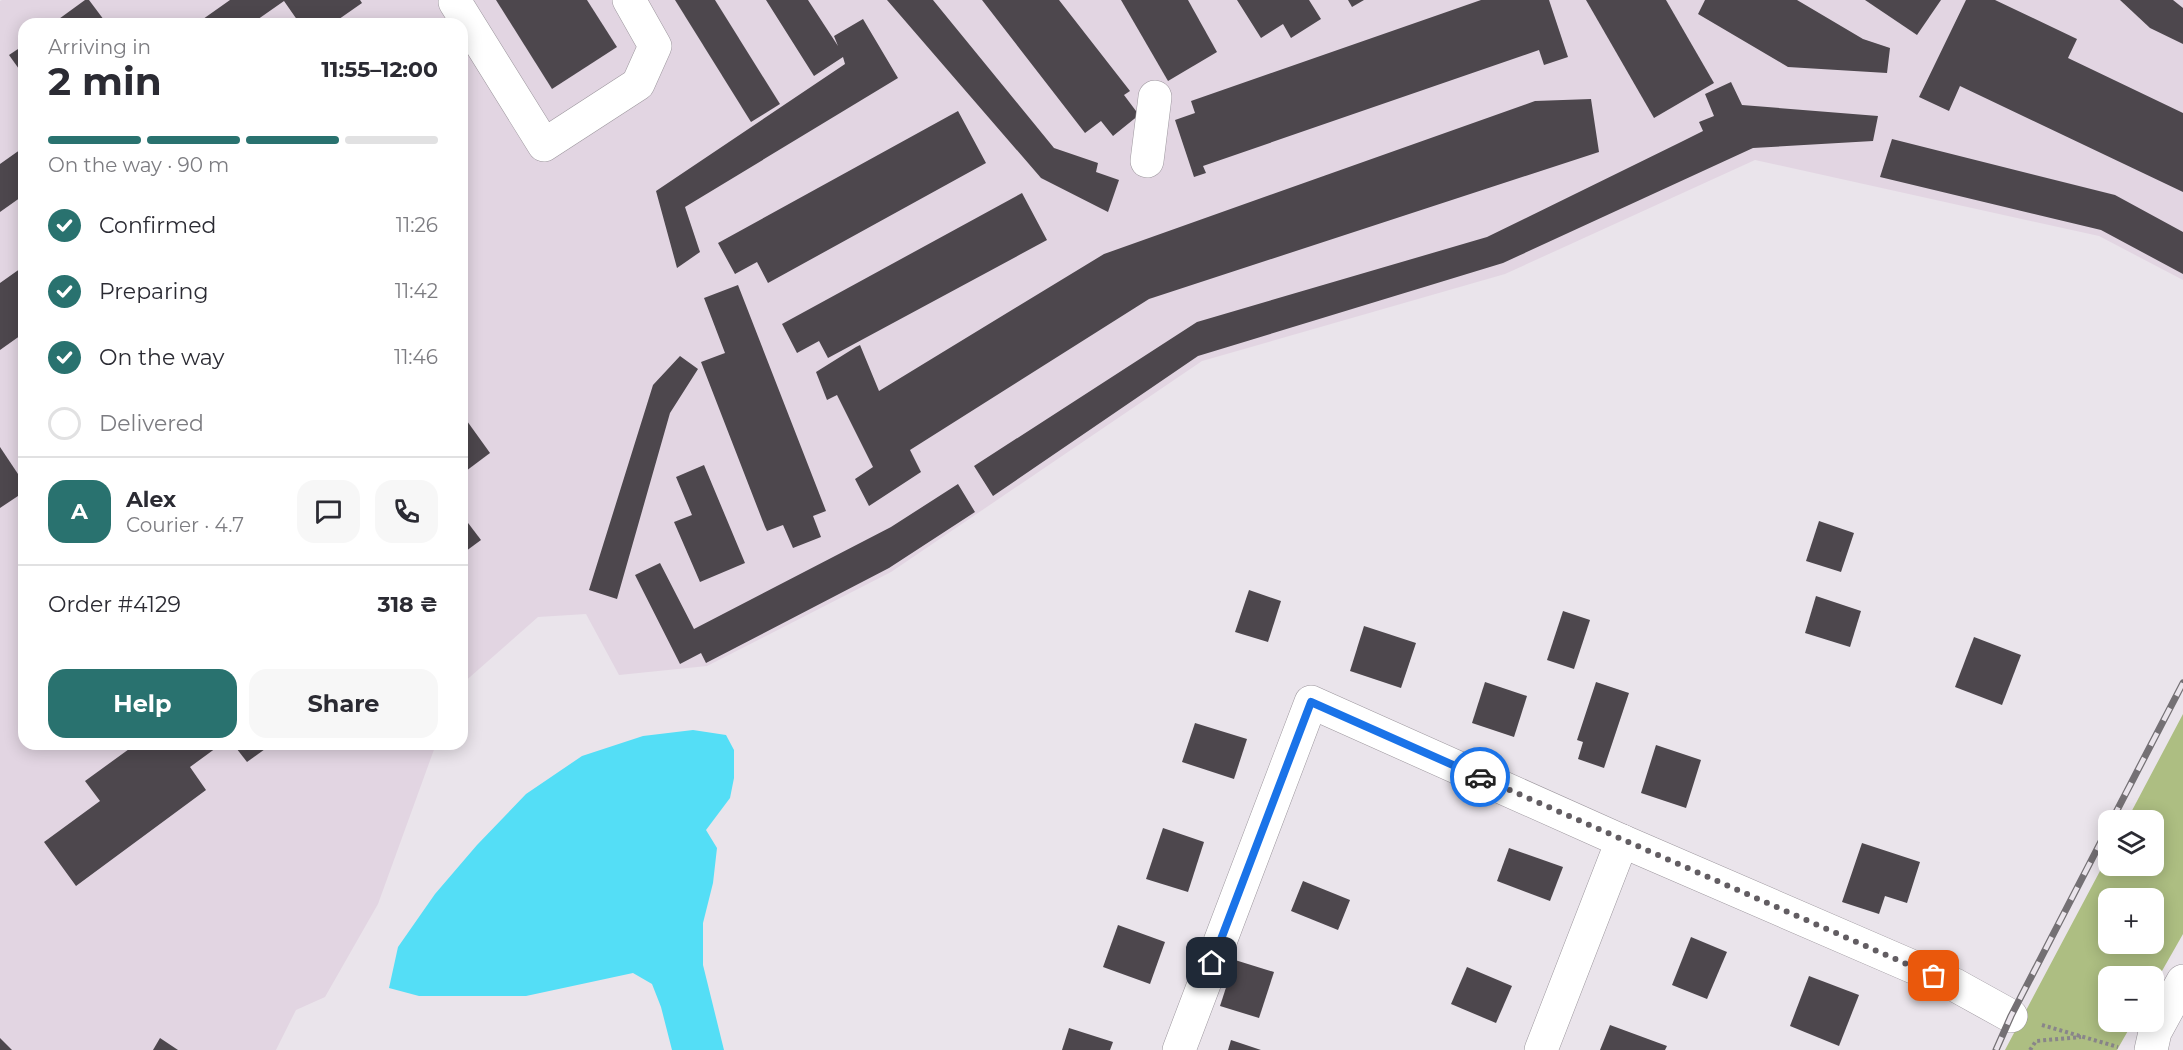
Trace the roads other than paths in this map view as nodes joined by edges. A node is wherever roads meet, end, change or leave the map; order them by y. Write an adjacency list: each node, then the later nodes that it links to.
1 (629, 0): 4 (street)
2 (455, 3): 3 (street)
3 (464, 18)
4 (468, 24)
5 (1155, 97): 6 (street)
6 (1147, 161)
7 (1622, 841): 9 (street); 10 (street); 11 (street)
8 (2183, 981): 12 (street)
9 (2011, 1016)
10 (1179, 1050)
11 (1541, 1050)
12 (2151, 1050)

